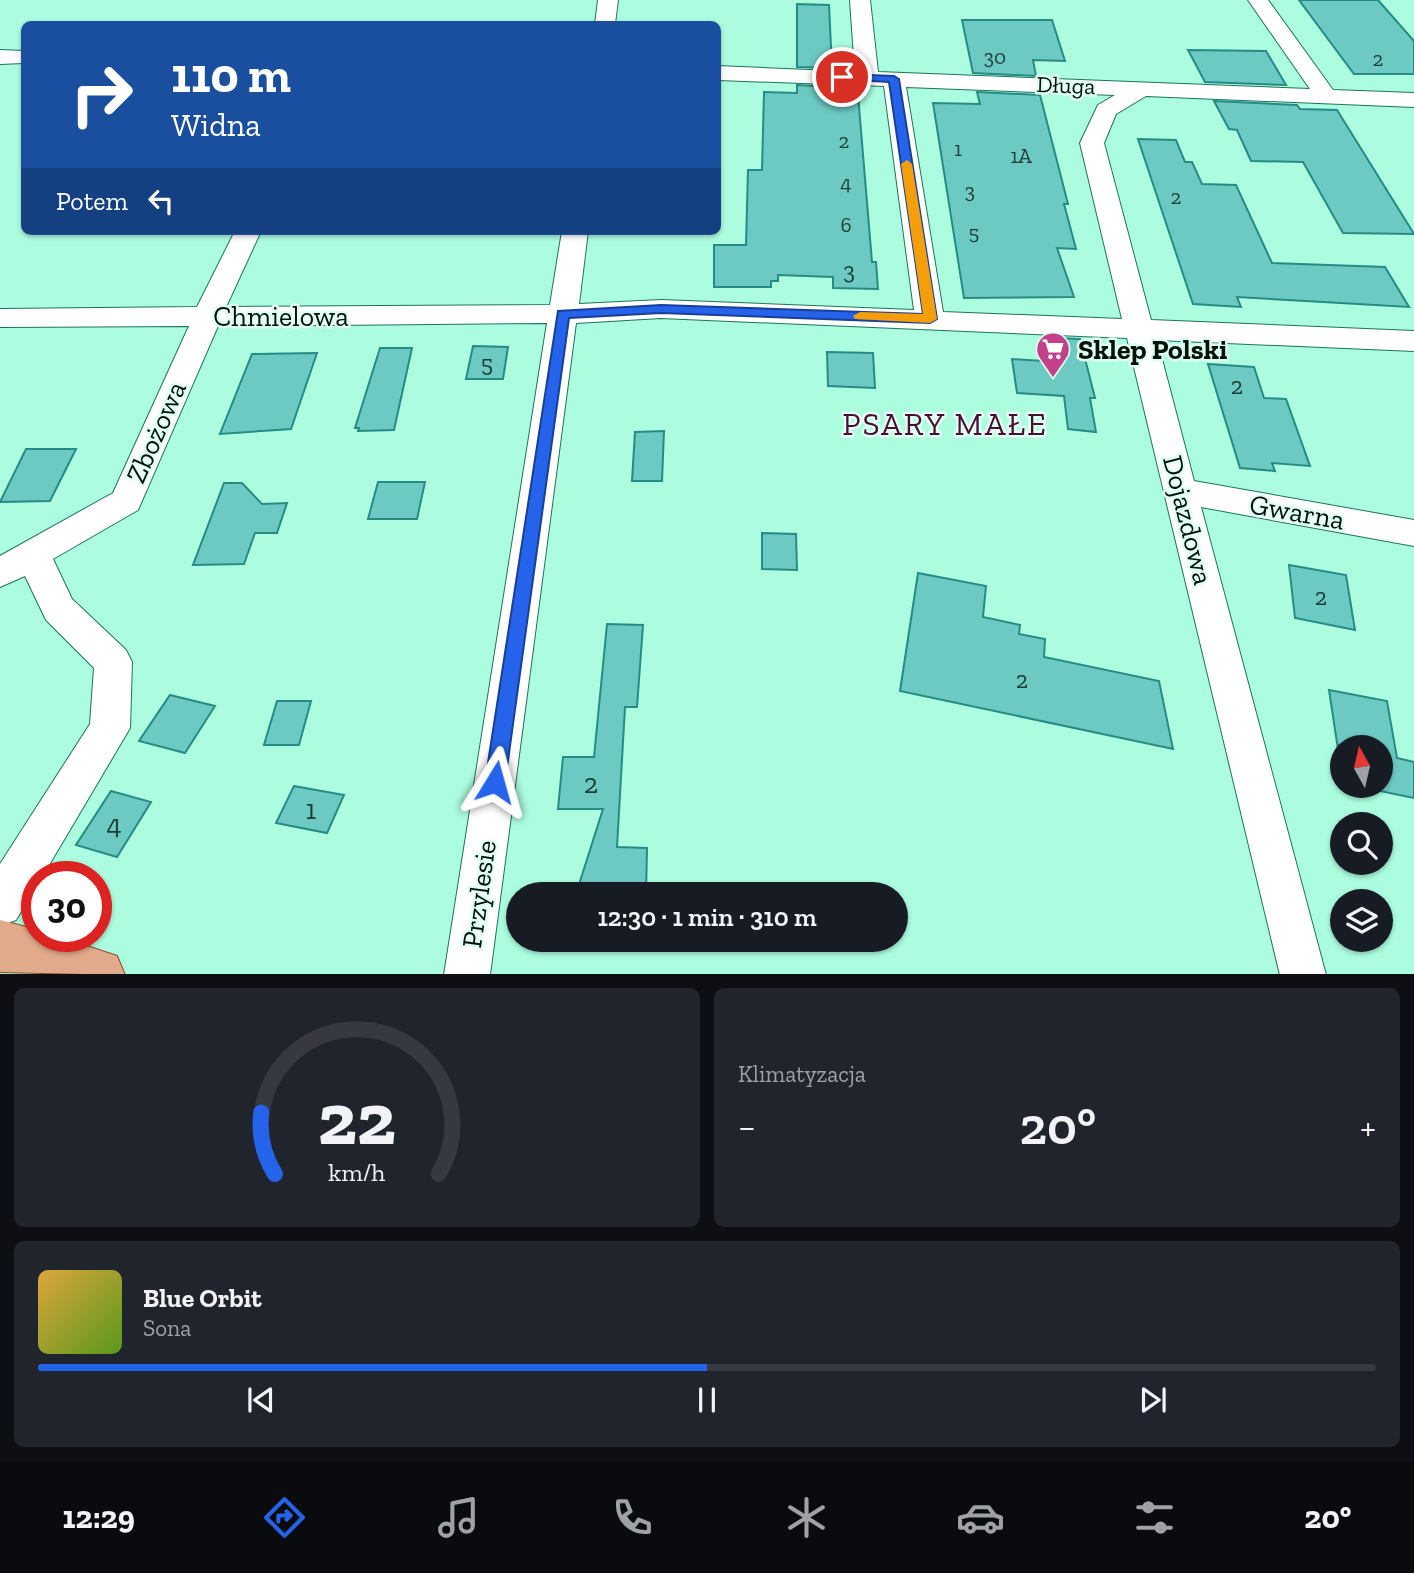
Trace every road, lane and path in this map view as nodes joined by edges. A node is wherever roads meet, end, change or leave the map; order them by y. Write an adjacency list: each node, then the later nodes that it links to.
1 (608, 0): 4 (street)
2 (860, 0): 8 (street)
3 (1258, 0): 11 (street)
4 (605, 21)
5 (0, 57): 6 (street)
6 (21, 57)
7 (721, 73): 8 (street, Długa)
8 (867, 78): 9 (street, Długa)
9 (894, 79): 10 (street, Długa); 18 (street)
10 (1144, 88): 11 (street, Długa); 19 (street, Dojazdowa)
11 (1326, 96): 12 (street, Długa)
12 (1414, 100)
13 (246, 235): 16 (street, Zbożowa)
14 (574, 235): 15 (street, Przylesie)
15 (563, 314): 16 (street, Chmielowa); 18 (street, Chmielowa); 27 (street, Przylesie)
16 (207, 317): 17 (street, Chmielowa); 23 (street, Zbożowa)
17 (0, 318)
18 (930, 319): 19 (street, Chmielowa)
19 (1140, 327): 20 (street, Chmielowa); 21 (street, Dojazdowa)
20 (1414, 341)
21 (1181, 491): 22 (street, Gwarna); 28 (street, Dojazdowa)
22 (1414, 533)
23 (16, 563): 24 (street)
24 (0, 904)
25 (0, 946): 26 (main road)
26 (95, 974)
27 (467, 974)
28 (1303, 974)

